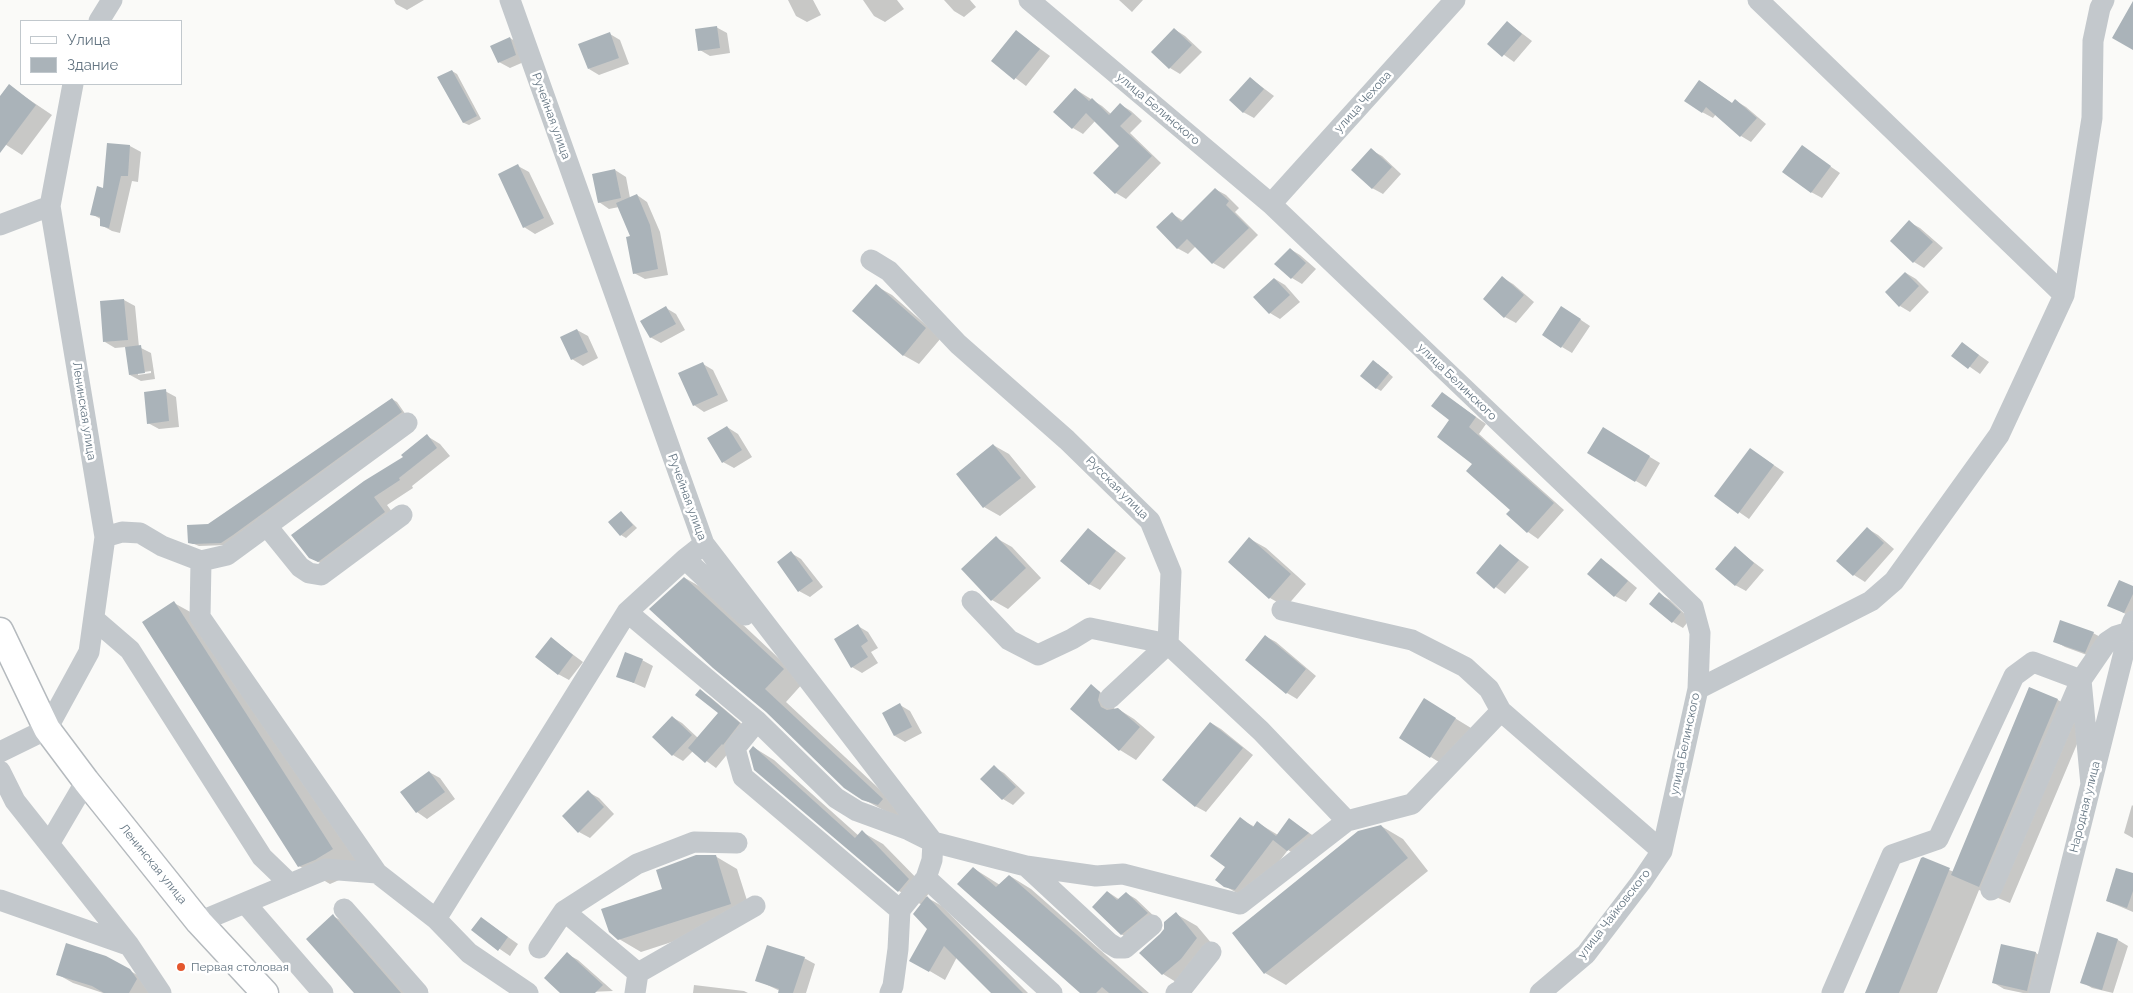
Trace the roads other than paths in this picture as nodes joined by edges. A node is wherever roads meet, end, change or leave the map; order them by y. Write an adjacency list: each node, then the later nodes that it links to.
1 (112, 0): 7 (street)
2 (510, 0): 18 (street, Ручейная улица)
3 (1029, 0): 9 (street, улица Белинского)
4 (1455, 0): 9 (street, улица Чехова)
5 (1758, 0): 13 (street)
6 (2104, 0): 13 (street)
7 (100, 20)
8 (73, 85): 10 (street, Ленинская улица)
9 (1270, 204): 30 (street, улица Белинского)
10 (50, 206): 11 (street); 17 (street, Ленинская улица)
11 (0, 225)
12 (871, 260): 28 (street, Русская улица)
13 (2064, 295): 30 (street)
14 (407, 424): 16 (street)
15 (402, 515): 16 (street)
16 (266, 525): 20 (street)
17 (105, 537): 20 (street); 24 (street, Ленинская улица)
18 (704, 544): 19 (street); 41 (street, Ручейная улица)
19 (685, 559): 23 (street); 26 (street)
20 (201, 561): 46 (street)
21 (972, 601): 28 (street)
22 (1282, 610): 32 (street)
23 (627, 612): 33 (street); 56 (street)
24 (94, 619): 34 (street, Ленинская улица); 48 (street)
25 (2131, 627): 29 (street); 38 (street, Народная улица)
26 (760, 630)
27 (0, 631): 34 (main road, Ленинская улица)
28 (1168, 644): 31 (street); 40 (street)
29 (2081, 680): 38 (street); 49 (street); 72 (street)
30 (1698, 689): 44 (street, улица Белинского)
31 (1110, 698)
32 (1501, 711): 40 (street); 44 (street)
33 (757, 721): 41 (street); 55 (street)
34 (47, 729): 35 (street); 37 (main road, Ленинская улица)
35 (0, 752)
36 (0, 772): 39 (street)
37 (86, 781): 43 (street); 57 (main road, Ленинская улица)
38 (2090, 785): 73 (street, Народная улица)
39 (8, 800): 43 (street)
40 (1347, 821): 45 (street)
41 (933, 842): 45 (street); 47 (street)
42 (737, 843): 54 (street)
43 (49, 844): 59 (street)
44 (1662, 850): 71 (street, улица Чайковского)
45 (1026, 866): 58 (street)
46 (377, 873): 48 (street); 56 (street)
47 (926, 878): 55 (street); 69 (street)
48 (290, 884): 51 (street)
49 (1992, 890)
50 (0, 900): 59 (street)
51 (245, 903): 57 (street); 65 (street)
52 (755, 906): 62 (street)
53 (344, 910): 66 (street)
54 (564, 910): 60 (street); 62 (street)
55 (900, 910): 68 (street)
56 (436, 919): 67 (street)
57 (199, 922): 64 (main road, Ленинская улица)
58 (1152, 925)
59 (129, 945): 63 (street)
60 (539, 948)
61 (1211, 952): 70 (street)
62 (637, 983)
63 (161, 993)
64 (265, 993)
65 (324, 993)
66 (418, 993)
67 (528, 993)
68 (890, 993)
69 (1052, 993)
70 (1176, 993)
71 (1540, 993)
72 (1832, 993)
73 (2039, 993)

